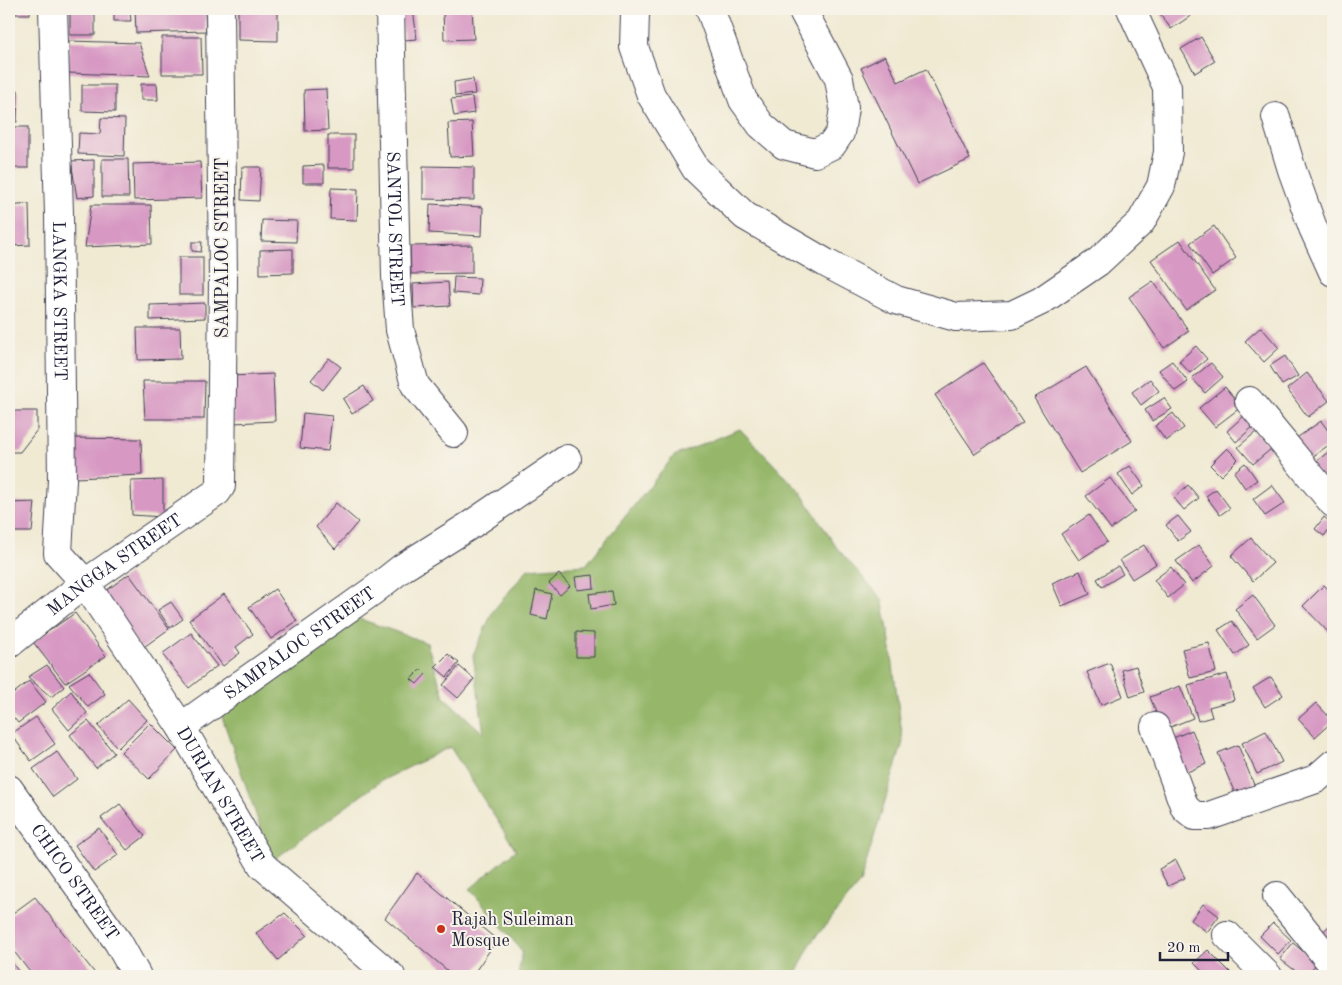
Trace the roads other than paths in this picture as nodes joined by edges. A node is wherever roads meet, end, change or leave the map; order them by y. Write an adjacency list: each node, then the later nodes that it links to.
1 (53, 9): 15 (street, LANGKA STREET)
2 (220, 9): 13 (street, SAMPALOC STREET)
3 (390, 9): 11 (street, SANTOL STREET)
4 (636, 9): 7 (street)
5 (710, 9): 6 (street)
6 (802, 9)
7 (1131, 9)
8 (1276, 116): 9 (street)
9 (1333, 272)
10 (1249, 401): 14 (street)
11 (454, 433)
12 (567, 459): 17 (street, SAMPALOC STREET)
13 (221, 486): 15 (street, MANGGA STREET)
14 (1333, 503)
15 (85, 583): 16 (street, MANGGA STREET); 17 (street, DURIAN STREET)
16 (9, 644)
17 (181, 727): 25 (street, DURIAN STREET)
18 (1155, 727): 19 (street)
19 (1333, 764)
20 (9, 789): 24 (street, CHICO STREET)
21 (1277, 896): 23 (street)
22 (1227, 935): 26 (street)
23 (1333, 965): 27 (street)
24 (137, 976)
25 (390, 976)
26 (1268, 976)
27 (1320, 976)

